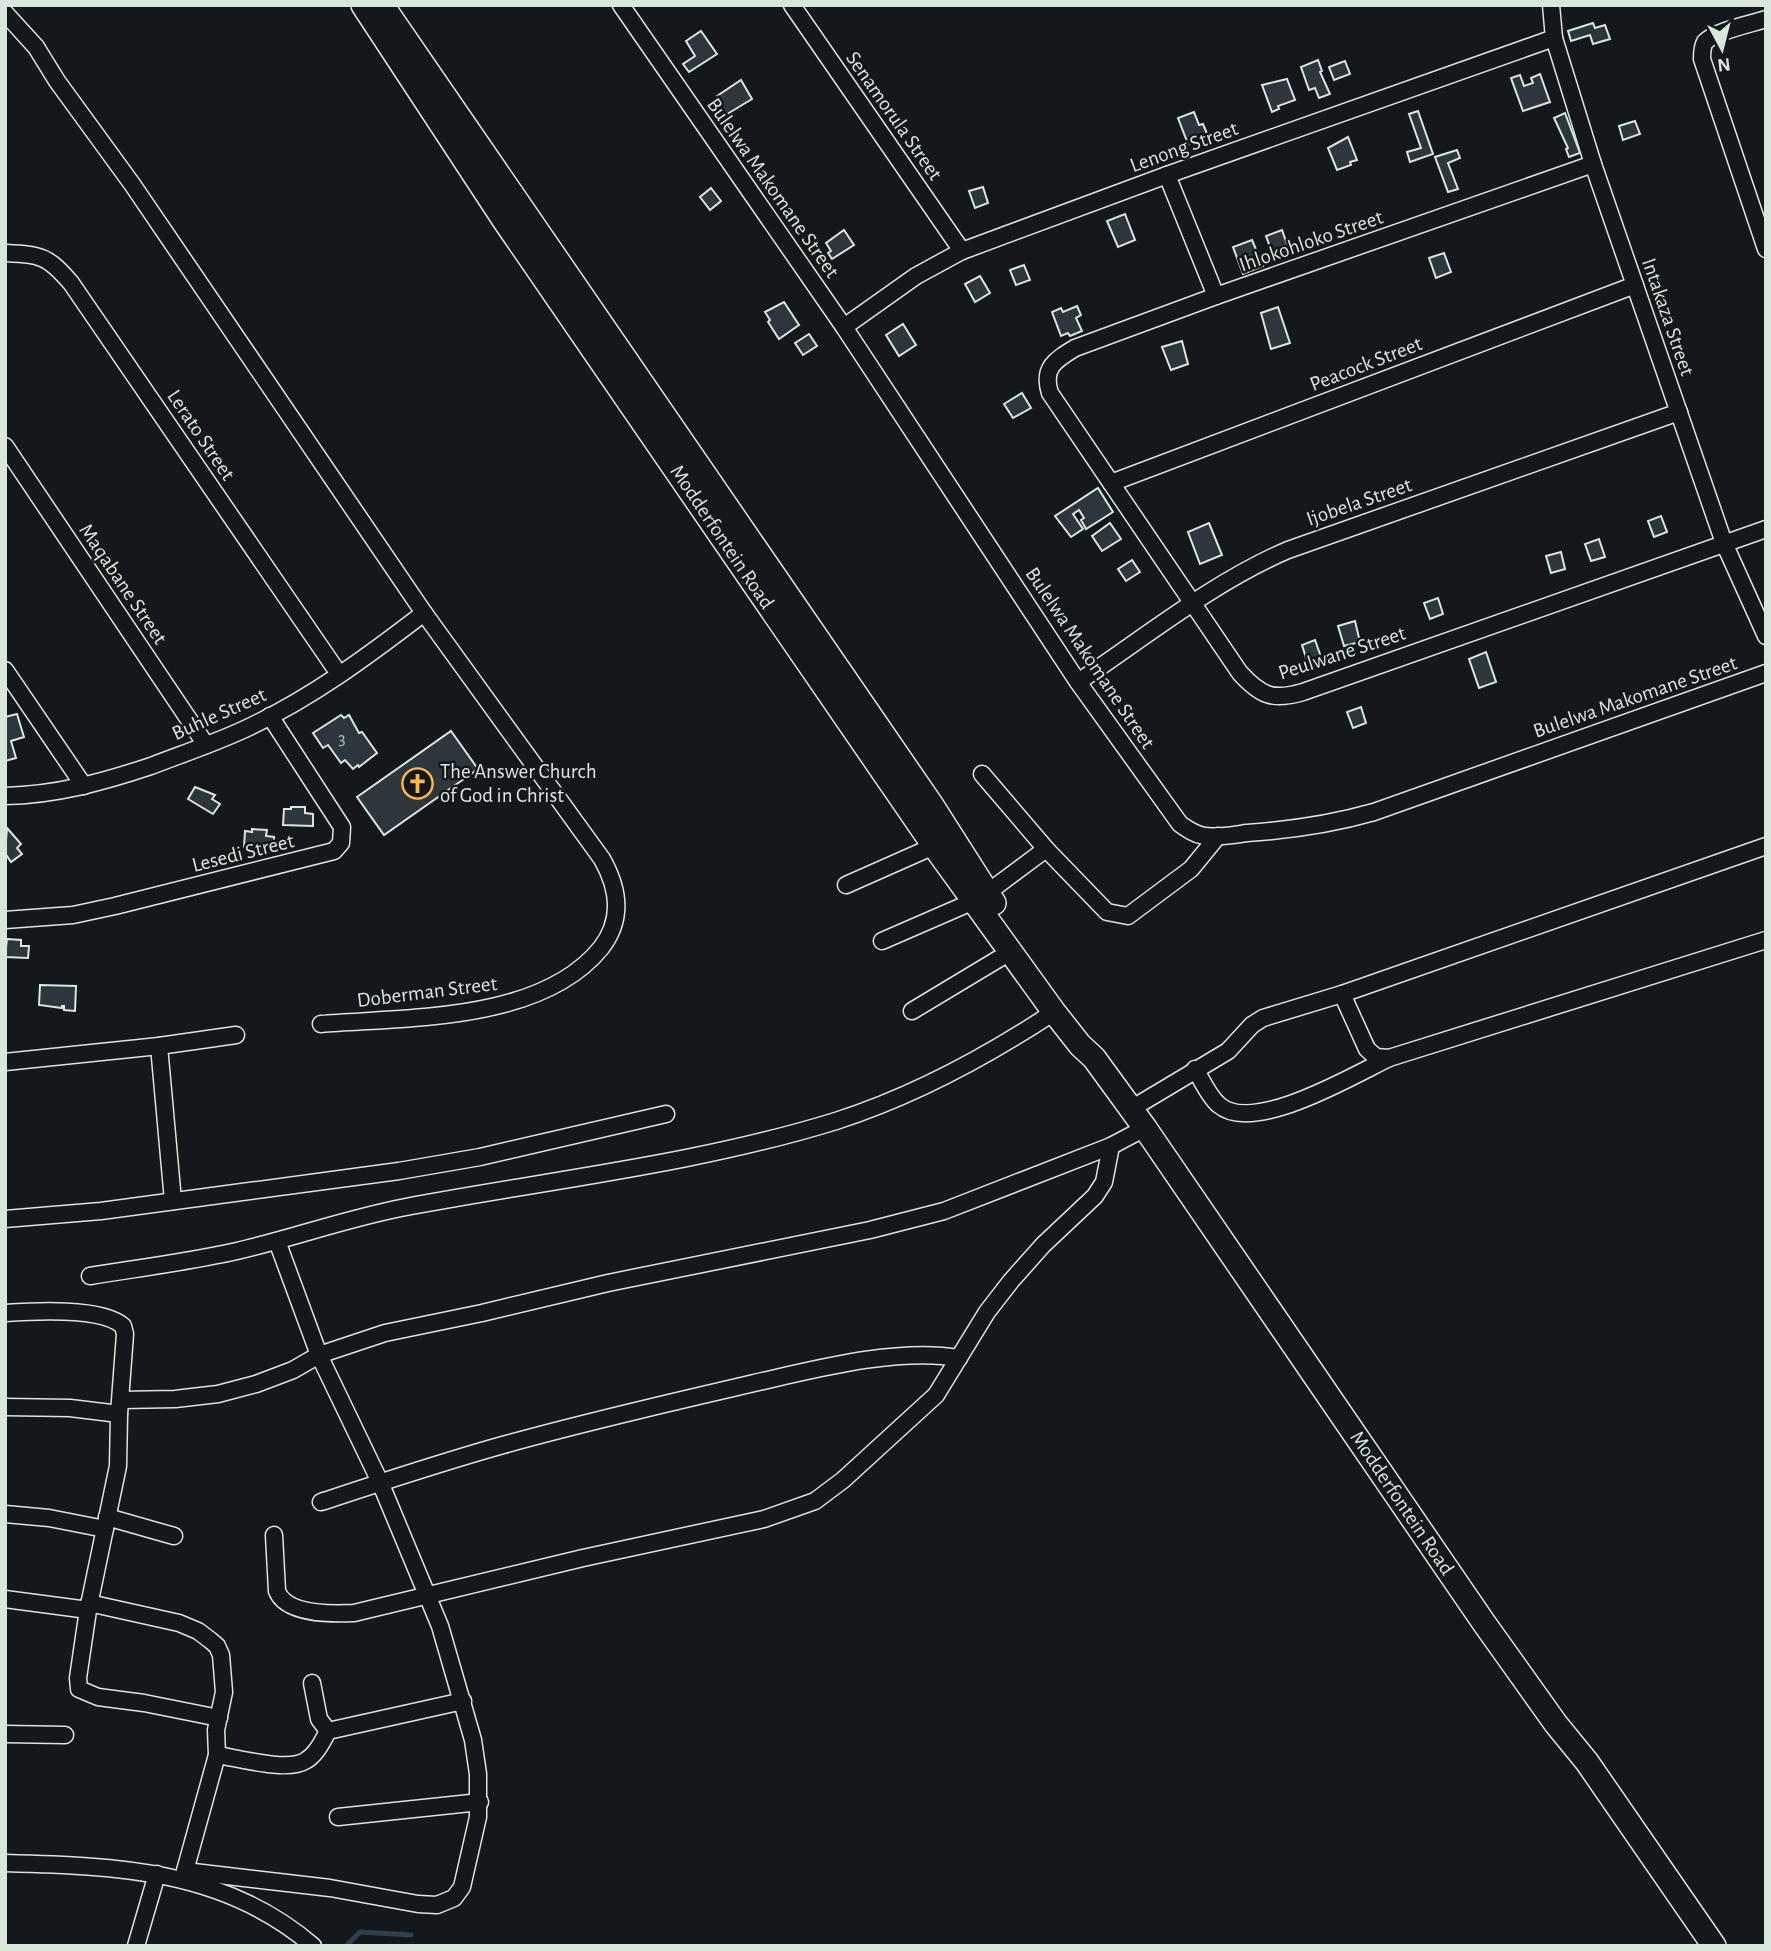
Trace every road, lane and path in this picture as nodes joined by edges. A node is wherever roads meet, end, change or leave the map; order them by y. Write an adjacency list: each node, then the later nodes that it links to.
1 (363, 5): 36 (main road, Modderfontein Road)
2 (382, 5): 40 (main road, Modderfontein Road)
3 (621, 5): 16 (street, Bulelwa Makomane Street)
4 (792, 5): 12 (street, Senamorula Street)
5 (1551, 5): 8 (street, Intakaza Street)
6 (5, 13): 24 (street)
7 (1766, 19): 11 (street)
8 (1555, 38): 9 (street, Intakaza Street); 10 (street, Lenong Street)
9 (1593, 164): 14 (street, Intakaza Street); 15 (street, Ihlokohloko Street)
10 (1167, 175): 12 (street, Lenong Street); 15 (street)
11 (1766, 249)
12 (962, 251): 16 (street, Lenong Street)
13 (5, 253): 28 (street, Lerato Street)
14 (1635, 285): 18 (street, Intakaza Street); 20 (street, Peacock Street)
15 (1216, 296): 17 (street, Ihlokohloko Street)
16 (844, 327): 29 (street, Bulelwa Makomane Street)
17 (1049, 369): 20 (street, Peulwane Street)
18 (1679, 412): 22 (street, Intakaza Street); 23 (street, Ijobela Street)
19 (5, 446): 31 (street, Maqabane Street)
20 (1111, 483): 23 (street, Peulwane Street)
21 (1766, 529): 22 (street, Peulwane Street)
22 (1724, 543): 23 (street, Peulwane Street); 25 (street, Intakaza Street)
23 (1194, 603): 29 (street, Ijobela Street)
24 (424, 612): 28 (street, Buhle Street); 48 (street, Doberman Street)
25 (1766, 636)
26 (5, 670): 33 (street)
27 (1766, 673): 35 (street, Bulelwa Makomane Street)
28 (339, 674): 30 (street, Buhle Street)
29 (1079, 682): 35 (street, Bulelwa Makomane Street)
30 (270, 716): 31 (street, Buhle Street); 41 (street, Lesedi Street)
31 (206, 745): 33 (street, Buhle Street)
32 (982, 774): 38 (street)
33 (85, 786): 34 (street, Buhle Street)
34 (5, 796)
35 (1218, 836): 38 (street)
36 (934, 846): 39 (street); 40 (main road, Modderfontein Road)
37 (1766, 846): 45 (street)
38 (1046, 849): 40 (street)
39 (846, 885)
40 (980, 897): 43 (street); 44 (main road, Modderfontein Road); 51 (main road, Modderfontein Road)
41 (5, 920)
42 (1766, 940): 52 (street)
43 (882, 942)
44 (1010, 952): 46 (street); 47 (main road, Modderfontein Road)
45 (1342, 994): 52 (street); 54 (street)
46 (912, 1011)
47 (1054, 1012): 51 (main road, Modderfontein Road); 60 (street)
48 (321, 1024)
49 (236, 1035): 50 (street)
50 (159, 1046): 53 (street); 58 (street)
51 (1094, 1058): 56 (main road, Modderfontein Road)
52 (1389, 1058): 54 (street)
53 (5, 1062)
54 (1195, 1069): 56 (street)
55 (666, 1114): 58 (street)
56 (1138, 1118): 57 (street); 90 (main road, Modderfontein Road)
57 (1111, 1146): 63 (street); 64 (street)
58 (173, 1201): 59 (street)
59 (5, 1219)
60 (277, 1241): 61 (street); 63 (street)
61 (90, 1276)
62 (5, 1313): 66 (street)
63 (319, 1355): 66 (street); 67 (street)
64 (959, 1358): 67 (street); 73 (street)
65 (5, 1406): 66 (street)
66 (120, 1407): 70 (street)
67 (380, 1482): 68 (street); 73 (street)
68 (321, 1502)
69 (5, 1514): 70 (street)
70 (106, 1523): 72 (street); 75 (street)
71 (274, 1535): 73 (street)
72 (174, 1536)
73 (427, 1596): 77 (street)
74 (5, 1599): 75 (street)
75 (89, 1607): 78 (street); 78 (street)
76 (312, 1683): 79 (street)
77 (463, 1701): 79 (street); 83 (street)
78 (219, 1718): 82 (street)
79 (328, 1731): 82 (street)
80 (5, 1734): 81 (street)
81 (65, 1735)
82 (217, 1755): 87 (street)
83 (480, 1802): 84 (street); 87 (street)
84 (338, 1817)
85 (5, 1863): 86 (street)
86 (157, 1874): 87 (street); 88 (street)
87 (184, 1875): 89 (street)
88 (136, 1946)
89 (313, 1946)
90 (1713, 1946)

